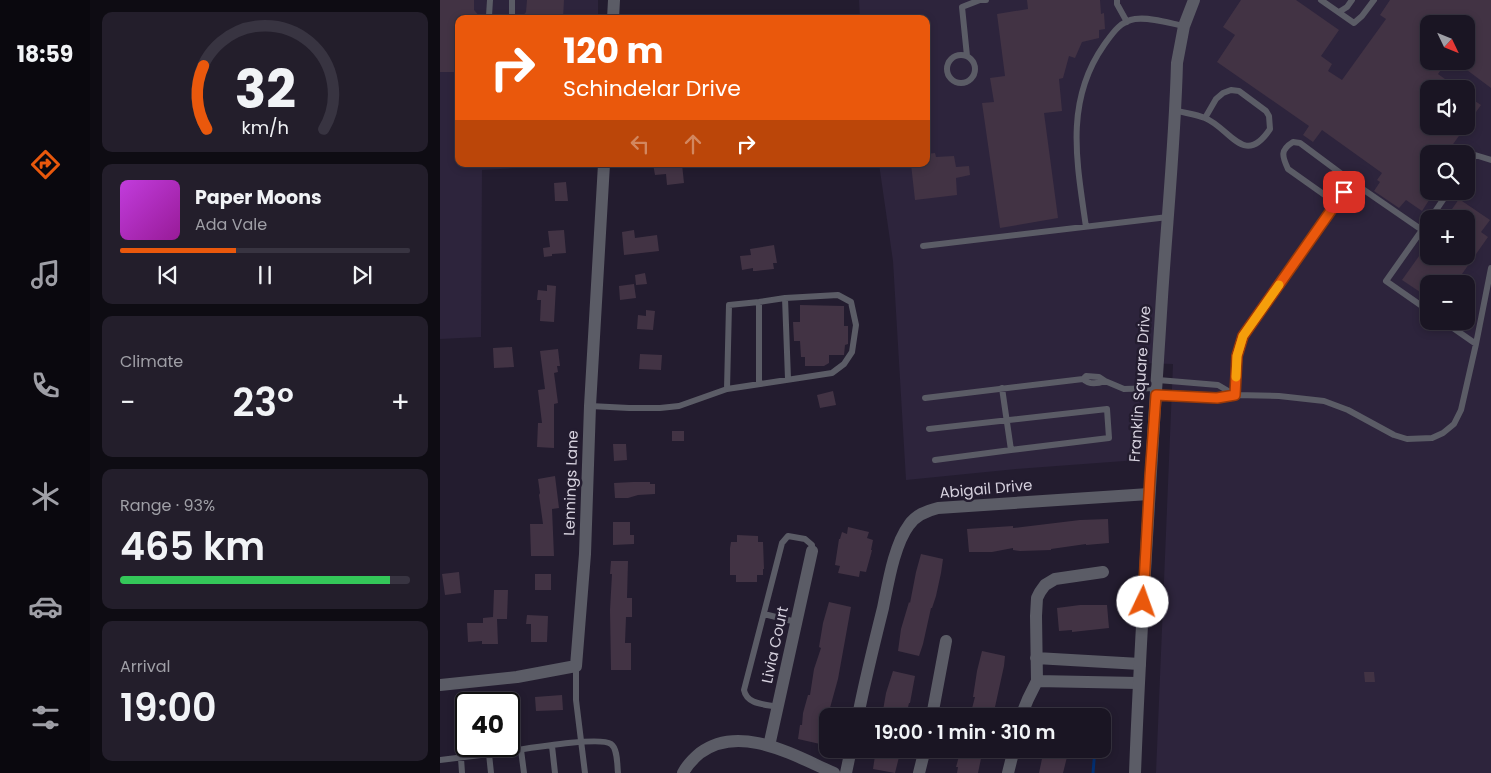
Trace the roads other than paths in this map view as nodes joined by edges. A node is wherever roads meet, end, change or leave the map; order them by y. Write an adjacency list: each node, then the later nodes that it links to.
1 (490, 0): 11 (lane)
2 (512, 0): 12 (lane)
3 (614, 0): 13 (street)
4 (986, 0): 16 (lane)
5 (1117, 0): 14 (lane)
6 (1194, 0): 15 (street, Franklin Square Drive)
7 (1321, 0): 10 (lane)
8 (1352, 0): 10 (lane)
9 (1374, 0): 10 (lane)
10 (1339, 12)
11 (489, 15)
12 (512, 15)
13 (613, 15)
14 (1128, 22): 15 (lane); 25 (lane)
15 (1184, 26): 17 (street, Franklin Square Drive)
16 (967, 56): 16 (lane)
17 (1174, 110): 18 (lane); 24 (street, Franklin Square Drive)
18 (1205, 118): 18 (lane)
19 (1475, 156): 20 (lane)
20 (1491, 160)
21 (604, 167): 42 (street, Lennings Lane)
22 (1351, 181): 23 (lane); 23 (lane); 26 (lane)
23 (1336, 203): 40 (lane)
24 (1168, 217): 25 (lane); 38 (street, Franklin Square Drive)
25 (1086, 227): 28 (lane)
26 (1420, 229)
27 (1420, 233): 32 (lane)
28 (923, 246)
29 (1491, 268): 34 (lane)
30 (785, 298): 31 (lane); 35 (lane); 35 (lane)
31 (759, 302): 36 (lane); 39 (lane)
32 (1420, 305)
33 (1456, 330): 34 (lane)
34 (1476, 344): 40 (lane)
35 (788, 379): 36 (lane)
36 (759, 384): 39 (lane)
37 (1002, 388): 38 (lane); 41 (lane); 43 (lane)
38 (1157, 388): 40 (lane); 40 (lane); 47 (street, Franklin Square Drive)
39 (727, 389): 42 (lane)
40 (1235, 395)
41 (926, 398)
42 (590, 406): 55 (street, Lennings Lane)
43 (1008, 420): 44 (lane); 45 (lane); 45 (lane)
44 (929, 430)
45 (1011, 450): 46 (lane)
46 (935, 460)
47 (1149, 494): 54 (street, Franklin Square Drive); 60 (street, Abigail Drive)
48 (812, 551): 50 (lane); 51 (street, Livia Court)
49 (1104, 572): 53 (street)
50 (764, 614): 51 (lane); 59 (lane)
51 (796, 622): 59 (street, Livia Court)
52 (946, 641): 61 (street)
53 (1036, 658): 54 (street); 56 (street)
54 (1140, 664): 57 (street, Franklin Square Drive)
55 (576, 666): 58 (street); 63 (lane)
56 (1037, 681): 57 (street); 62 (street)
57 (1138, 683): 86 (street, Franklin Square Drive)
58 (440, 685)
59 (778, 707): 65 (street, Livia Court)
60 (860, 708)
61 (933, 708)
62 (1024, 708)
63 (581, 741): 64 (lane); 79 (lane); 80 (lane)
64 (552, 746): 66 (lane); 78 (lane)
65 (770, 746): 74 (street); 81 (street)
66 (521, 750): 77 (lane)
67 (468, 757): 69 (lane)
68 (489, 757): 76 (lane)
69 (461, 758): 73 (lane); 75 (lane)
70 (849, 758): 83 (street)
71 (923, 758): 84 (street)
72 (1012, 758): 85 (street)
73 (440, 760)
74 (814, 769): 82 (street)
75 (462, 773)
76 (491, 773)
77 (524, 773)
78 (555, 773)
79 (584, 773)
80 (618, 773)
81 (683, 773)
82 (834, 773)
83 (846, 773)
84 (919, 773)
85 (1008, 773)
86 (1135, 773)

